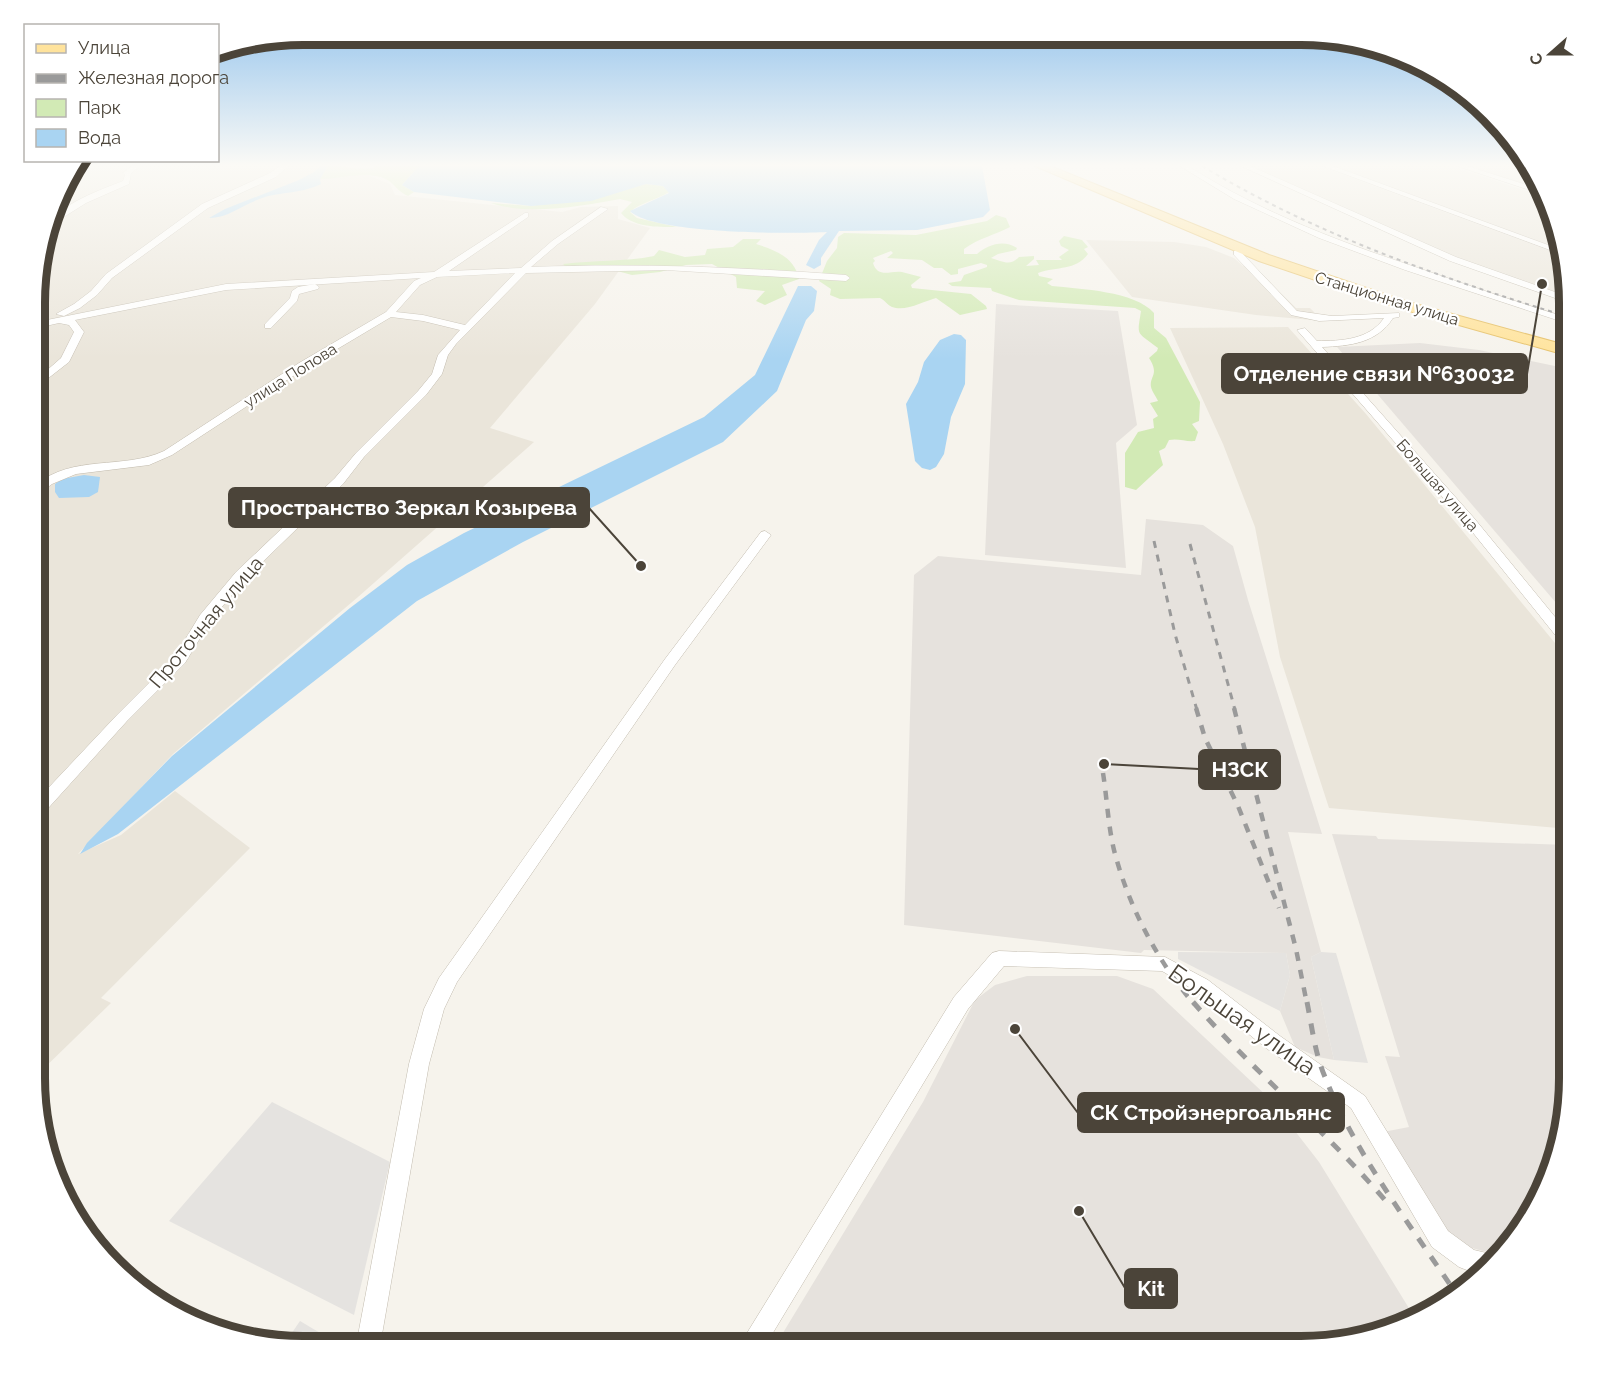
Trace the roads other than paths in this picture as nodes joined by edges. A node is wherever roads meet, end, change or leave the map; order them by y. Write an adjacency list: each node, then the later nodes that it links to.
1 (171, 230): 18 (street)
2 (502, 230): 12 (street, улица Попова)
3 (571, 230): 11 (street, Проточная улица)
4 (1197, 230): 26 (main road, Станционная улица)
5 (1224, 230): 24 (main road, Станционная улица)
6 (1308, 230): 17 (street)
7 (1389, 230): 15 (street)
8 (1502, 230): 9 (street)
9 (1553, 249)
10 (1237, 253): 25 (street)
11 (526, 270): 12 (street); 13 (street); 22 (street, Проточная улица)
12 (436, 274): 14 (street, улица Попова); 19 (street)
13 (846, 278)
14 (417, 283): 16 (street, улица Попова); 21 (street)
15 (1559, 296)
16 (389, 314): 22 (street); 28 (street, улица Попова)
17 (1559, 318)
18 (45, 321)
19 (56, 321): 20 (street); 27 (street)
20 (45, 323)
21 (268, 326)
22 (468, 328): 31 (street, Проточная улица)
23 (1302, 330): 25 (street, Большая улица)
24 (1559, 339)
25 (1315, 344): 30 (street, Большая улица)
26 (1559, 348)
27 (45, 377)
28 (45, 484)
29 (765, 535): 33 (street)
30 (1559, 631)
31 (45, 802)
32 (1480, 1263): 34 (street, Большая улица)
33 (370, 1336)
34 (757, 1336)

